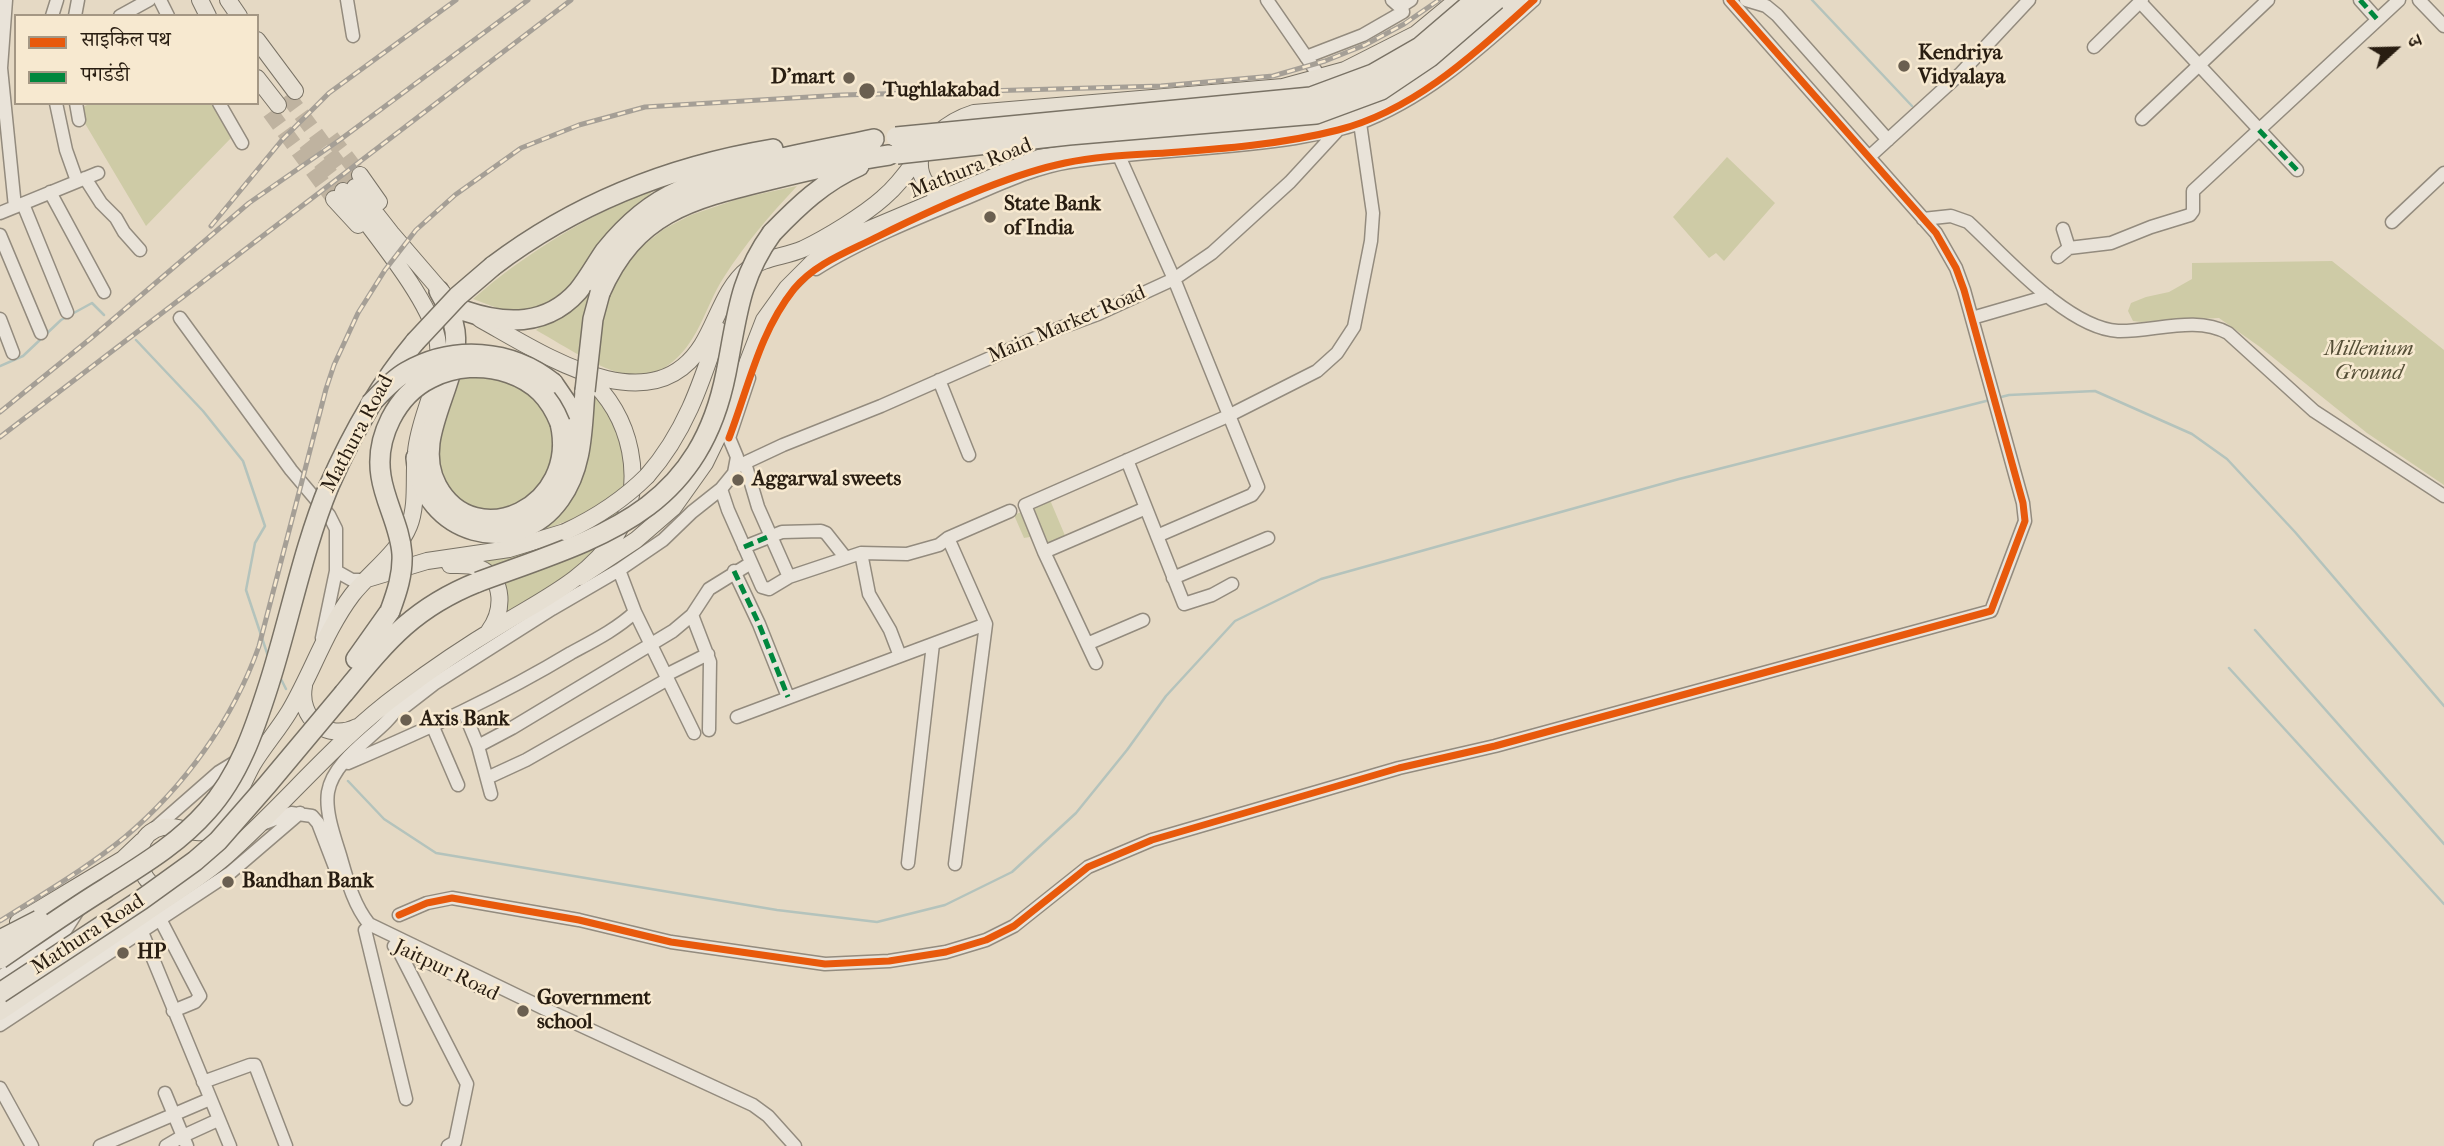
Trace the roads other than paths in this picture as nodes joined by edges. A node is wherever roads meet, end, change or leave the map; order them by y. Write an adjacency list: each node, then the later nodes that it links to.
1 (6, 0): 28 (street)
2 (149, 0): 19 (street)
3 (347, 0): 22 (street)
4 (1267, 0): 25 (street)
5 (1457, 0): 29 (main road, Mathura Road)
6 (1475, 0): 42 (highway, Mathura Road, bridge)
7 (1496, 0): 46 (highway, Mathura Road, bridge)
8 (1517, 0): 37 (main road, Mathura Road)
9 (1534, 0): 37 (street)
10 (1730, 0): 48 (street)
11 (1746, 0): 43 (street)
12 (2029, 0): 43 (street)
13 (2268, 0): 27 (street)
14 (2360, 0): 20 (street)
15 (2399, 0): 20 (street)
16 (2419, 0): 21 (street)
17 (2141, 1): 24 (street); 27 (street)
18 (1402, 2): 25 (street)
19 (124, 14)
20 (2377, 19): 41 (street)
21 (2444, 26)
22 (353, 36)
23 (259, 45): 32 (main road)
24 (2094, 47)
25 (1307, 57): 29 (street)
26 (259, 59): 32 (main road)
27 (2199, 65): 38 (street); 41 (street)
28 (1, 68): 56 (street)
29 (1320, 77): 36 (main road, Mathura Road)
30 (259, 80): 32 (main road)
31 (259, 94): 32 (main road)
32 (282, 101)
33 (56, 105): 53 (street)
34 (76, 105): 39 (street)
35 (220, 105): 44 (street)
36 (1032, 108): 45 (main road, Mathura Road); 49 (main road)
37 (1356, 118): 40 (street, Main Market Road); 49 (main road, Mathura Road); 83 (street)
38 (2142, 119)
39 (79, 120)
40 (1338, 130): 47 (street); 68 (street, Main Market Road)
41 (2259, 130): 50 (street); 63 (street)
42 (874, 139): 73 (highway); 82 (highway, Mathura Road, bridge)
43 (1888, 139): 48 (street)
44 (242, 143)
45 (925, 146): 55 (main road); 72 (main road, Mathura Road)
46 (889, 155): 88 (highway, bridge); 137 (highway, Mathura Road, bridge)
47 (1119, 156): 68 (street); 84 (street)
48 (1869, 157): 58 (street)
49 (1039, 158): 55 (main road, Mathura Road)
50 (2297, 170)
51 (98, 173): 53 (street)
52 (2444, 173): 59 (street)
53 (81, 179): 54 (street); 64 (street)
54 (50, 192): 56 (street); 70 (street)
55 (958, 193): 84 (main road, Mathura Road)
56 (19, 205): 57 (street); 74 (street)
57 (0, 213)
58 (1923, 219): 71 (street); 76 (street)
59 (2392, 222)
60 (2063, 229): 63 (street)
61 (0, 235): 78 (street)
62 (390, 244): 62 (main road); 66 (main road); 67 (main road)
63 (2069, 248): 65 (street)
64 (140, 250)
65 (2058, 257)
66 (414, 260): 67 (main road); 69 (main road)
67 (404, 276): 85 (main road)
68 (1174, 279): 81 (street, Main Market Road); 83 (street)
69 (439, 291): 73 (main road); 85 (highway)
70 (104, 292)
71 (2048, 296): 76 (street); 91 (street)
72 (727, 298): 80 (main road); 103 (main road, bridge)
73 (465, 311): 80 (main road)
74 (67, 312)
75 (180, 318): 105 (street)
76 (1972, 318): 149 (street)
77 (0, 319): 79 (street)
78 (41, 333)
79 (13, 352)
80 (574, 368): 107 (main road)
81 (939, 380): 86 (street); 89 (street, Main Market Road)
82 (370, 404): 88 (highway, bridge); 147 (highway, Mathura Road, bridge)
83 (1228, 416): 87 (street); 95 (street)
84 (726, 432): 89 (street); 107 (main road, Mathura Road)
85 (423, 447): 88 (highway); 110 (main road); 137 (highway, bridge)
86 (969, 455)
87 (1127, 460): 92 (street); 99 (street)
88 (577, 463)
89 (741, 465): 90 (street); 94 (street)
90 (721, 489): 98 (street); 104 (street)
91 (2444, 496)
92 (1146, 508): 95 (street); 99 (street)
93 (1010, 511): 96 (street)
94 (770, 536): 98 (street); 101 (street); 108 (street)
95 (1157, 536): 109 (street)
96 (948, 538): 100 (street); 115 (street)
97 (1268, 538): 109 (street)
98 (744, 547): 102 (street)
99 (1044, 552): 118 (street)
100 (861, 553): 101 (street); 122 (street)
101 (845, 557): 108 (street)
102 (751, 563): 106 (street); 108 (street)
103 (406, 567): 110 (main road); 116 (main road)
104 (618, 570): 112 (street); 130 (street)
105 (336, 571): 110 (street); 120 (street)
106 (734, 571): 113 (street); 127 (street)
107 (580, 577): 116 (main road)
108 (789, 577)
109 (1173, 578): 111 (street)
110 (365, 580): 120 (main road)
111 (1232, 584)
112 (635, 612): 119 (street); 128 (street)
113 (692, 615): 119 (street); 121 (street)
114 (1143, 620): 118 (street)
115 (986, 624): 117 (street); 146 (street)
116 (486, 634): 124 (main road)
117 (933, 644): 122 (street); 145 (street)
118 (1087, 644): 123 (street)
119 (651, 646): 125 (street); 136 (street)
120 (320, 648): 126 (main road)
121 (708, 654): 125 (street); 133 (street)
122 (900, 656): 127 (street)
123 (1096, 663)
124 (430, 671): 130 (street); 131 (main road)
125 (667, 677): 134 (street); 139 (street)
126 (305, 680): 131 (main road); 135 (main road)
127 (788, 697): 129 (street)
128 (464, 712): 132 (street); 136 (street)
129 (737, 717)
130 (388, 720): 138 (street)
131 (362, 724): 143 (main road)
132 (433, 727): 138 (street); 140 (street)
133 (709, 730)
134 (694, 733)
135 (274, 736): 144 (street); 144 (main road)
136 (478, 746): 139 (street)
137 (293, 754): 158 (highway, Mathura Road, bridge)
138 (342, 766): 176 (street, Jaitpur Road)
139 (487, 778): 141 (street)
140 (458, 785)
141 (491, 794)
142 (306, 814): 143 (street); 150 (street); 151 (street)
143 (253, 831): 148 (main road)
144 (148, 835): 147 (main road, Mathura Road); 148 (main road)
145 (908, 863)
146 (955, 864)
147 (104, 879): 153 (main road, Mathura Road); 154 (highway, bridge); 156 (highway, Mathura Road, bridge); 157 (street)
148 (190, 885): 160 (main road)
149 (399, 915)
150 (160, 919): 152 (street); 159 (street)
151 (365, 930): 155 (street, Jaitpur Road); 166 (street)
152 (142, 932): 159 (street); 161 (street)
153 (0, 933)
154 (0, 940)
155 (398, 948): 175 (street); 176 (street, Jaitpur Road)
156 (0, 959)
157 (0, 977)
158 (0, 993)
159 (173, 1011): 162 (street)
160 (0, 1012)
161 (0, 1025)
162 (204, 1082): 165 (street); 174 (street)
163 (0, 1088): 170 (street)
164 (165, 1093): 167 (street)
165 (210, 1099): 167 (street); 168 (street)
166 (406, 1099)
167 (173, 1114): 169 (street); 171 (street)
168 (218, 1120): 169 (street); 173 (street)
169 (185, 1141): 172 (street)
170 (32, 1146)
171 (100, 1146)
172 (166, 1146)
173 (230, 1146)
174 (286, 1146)
175 (449, 1146)
176 (788, 1146)

